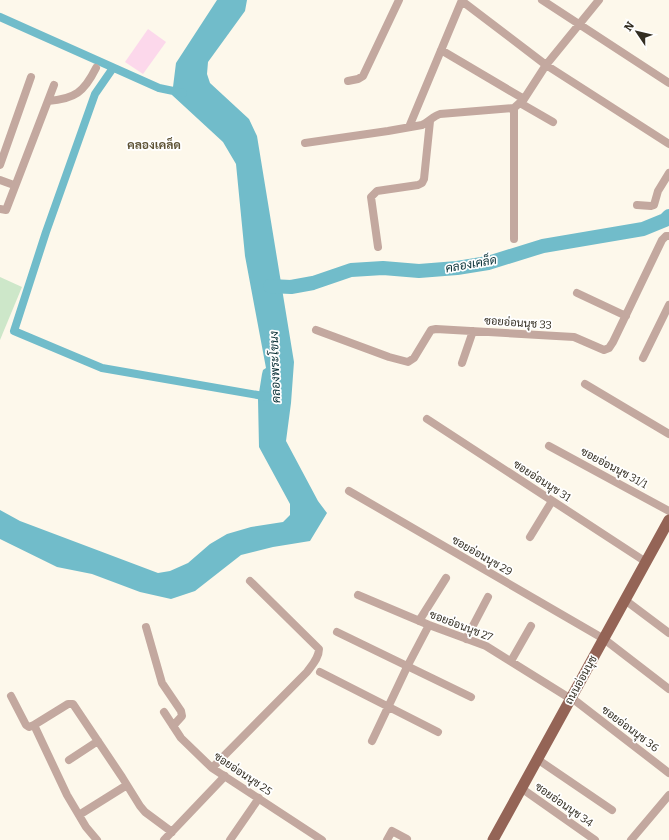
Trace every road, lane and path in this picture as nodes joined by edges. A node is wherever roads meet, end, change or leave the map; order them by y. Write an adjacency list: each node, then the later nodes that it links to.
1 (399, 0): 10 (street)
2 (542, 0): 5 (street)
3 (599, 0): 5 (street)
4 (462, 1): 6 (street); 7 (street)
5 (580, 24): 7 (street); 11 (street)
6 (441, 50): 14 (street); 17 (street)
7 (546, 65): 14 (street); 19 (street)
8 (96, 68): 13 (street)
9 (31, 77): 20 (street)
10 (348, 81)
11 (669, 84)
12 (54, 85): 13 (street)
13 (48, 101): 25 (street)
14 (520, 104): 15 (street); 16 (street); 27 (street)
15 (430, 121): 17 (street); 28 (street)
16 (553, 122)
17 (409, 126): 18 (street)
18 (305, 143)
19 (669, 144)
20 (0, 164)
21 (669, 173): 24 (street)
22 (0, 180): 23 (street)
23 (12, 184)
24 (638, 205)
25 (0, 209)
26 (669, 236): 31 (street, ซอยอ่อนนุช 33)
27 (514, 239)
28 (378, 247)
29 (577, 294): 31 (street)
30 (669, 305): 34 (street)
31 (626, 316): 33 (street, ซอยอ่อนนุช 33)
32 (316, 330): 33 (street, ซอยอ่อนนุช 33)
33 (473, 331): 35 (street)
34 (643, 358)
35 (462, 362)
36 (585, 384): 38 (street)
37 (427, 419): 41 (street, ซอยอ่อนนุช 31)
38 (669, 434)
39 (549, 446): 42 (street, ซอยอ่อนนุช 31/1)
40 (349, 491): 59 (street, ซอยอ่อนนุช 29)
41 (552, 501): 45 (street); 46 (street, ซอยอ่อนนุช 31)
42 (669, 511)
43 (669, 520): 46 (main road, ถนนอ่อนนุช)
44 (669, 535): 51 (main road, ถนนอ่อนนุช)
45 (530, 537)
46 (646, 562): 51 (main road, ถนนอ่อนนุช)
47 (446, 578): 52 (street)
48 (250, 581): 76 (street)
49 (358, 595): 52 (street, ซอยอ่อนนุช 27)
50 (488, 597): 58 (street)
51 (628, 603): 57 (street); 59 (main road, ถนนอ่อนนุช)
52 (418, 621): 53 (street, ซอยอ่อนนุช 27)
53 (429, 625): 58 (street, ซอยอ่อนนุช 27); 61 (street)
54 (531, 626): 60 (street)
55 (146, 627): 70 (street)
56 (337, 632): 61 (street)
57 (669, 633)
58 (466, 639): 60 (street, ซอยอ่อนนุช 27)
59 (607, 641): 63 (street, ซอยอ่อนนุช 29); 66 (main road, ถนนอ่อนนุช)
60 (511, 661): 66 (street, ซอยอ่อนนุช 27)
61 (408, 665): 65 (street); 67 (street)
62 (320, 672): 67 (street)
63 (669, 689)
64 (11, 696): 69 (street)
65 (470, 696)
66 (574, 700): 75 (main road, ถนนอ่อนนุช); 77 (street, ซอยอ่อนนุช 36)
67 (388, 707): 71 (street); 73 (street)
68 (164, 712): 70 (street, ซอยอ่อนนุช 25)
69 (34, 725): 72 (street); 84 (street)
70 (173, 726): 76 (street, ซอยอ่อนนุช 25)
71 (438, 732)
72 (98, 741): 74 (street); 79 (street)
73 (372, 742)
74 (69, 760)
75 (540, 761): 80 (main road, ถนนอ่อนนุช); 83 (street)
76 (212, 768): 78 (street, ซอยอ่อนนุช 25)
77 (669, 773)
78 (225, 776): 82 (street, ซอยอ่อนนุช 25); 85 (street)
79 (127, 785): 84 (street); 85 (street)
80 (524, 790): 92 (main road, ถนนอ่อนนุช); 93 (main road, ถนนอ่อนนุช); 94 (street, ซอยอ่อนนุช 34)
81 (669, 795): 95 (street)
82 (259, 798): 86 (street, ซอยอ่อนนุช 25); 90 (street)
83 (612, 810)
84 (79, 815): 88 (street)
85 (172, 832): 89 (street)
86 (319, 839)
87 (407, 839): 91 (street)
88 (97, 840)
89 (164, 840)
90 (230, 840)
91 (388, 840)
92 (493, 840)
93 (501, 840)
94 (595, 840)
95 (631, 840)

